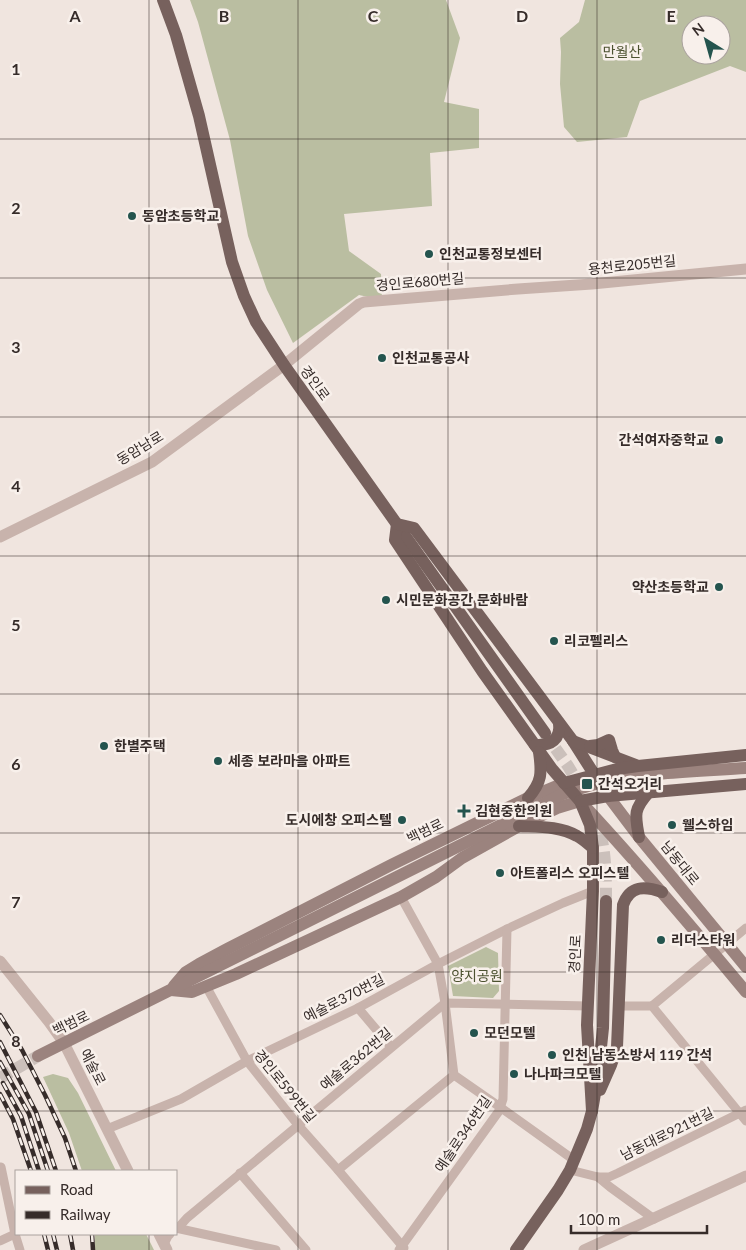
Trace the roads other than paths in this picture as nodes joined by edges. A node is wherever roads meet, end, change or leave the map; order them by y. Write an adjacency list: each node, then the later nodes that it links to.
1 (163, 0): 4 (main road, 경인로)
2 (746, 269): 3 (street, 용천로205번길)
3 (521, 288): 4 (street, 경인로680번길)
4 (284, 365): 5 (main road, 경인로); 6 (street, 동암남로)
5 (397, 524): 7 (main road, 남동대로); 8 (main road, 경인로); 10 (main road, 경인로)
6 (0, 537)
7 (559, 723): 9 (main road, 남동대로); 10 (main road)
8 (545, 734)
9 (573, 741): 12 (main road); 14 (main road, 남동대로)
10 (537, 748): 15 (main road, 경인로); 19 (main road)
11 (746, 755): 12 (main road, 백범로)
12 (638, 766): 14 (main road, 백범로)
13 (746, 768): 37 (main road, 백범로)
14 (594, 775): 15 (main road, 백범로); 18 (main road, 남동대로)
15 (564, 783): 19 (main road, 백범로); 20 (main road, 경인로)
16 (746, 784): 17 (main road, 백범로)
17 (649, 792): 18 (main road, 백범로); 22 (main road)
18 (608, 796): 20 (main road, 백범로); 22 (main road, 남동대로)
19 (528, 798): 37 (main road, 백범로)
20 (580, 801): 21 (main road, 백범로); 23 (main road, 경인로); 24 (main road)
21 (519, 826): 23 (main road); 25 (main road, 백범로)
22 (638, 837): 31 (main road, 남동대로)
23 (593, 848): 26 (main road, 경인로)
24 (662, 892): 28 (main road); 32 (main road)
25 (401, 897): 34 (street); 36 (main road, 백범로)
26 (593, 897): 28 (main road); 30 (street, 예술로370번길); 41 (main road, 경인로)
27 (606, 901): 51 (main road, 경인로)
28 (623, 905): 42 (main road, 경인로)
29 (746, 928): 31 (street)
30 (506, 929): 34 (street, 예술로370번길); 40 (street, 예술로346번길)
31 (727, 945): 32 (street); 35 (main road, 남동대로)
32 (715, 955): 38 (main road); 43 (street)
33 (0, 961): 45 (street, 예술로)
34 (438, 964): 39 (street); 44 (street, 예술로370번길)
35 (746, 967)
36 (206, 986): 37 (main road, 백범로); 48 (street, 경인로599번길)
37 (171, 990): 45 (main road, 백범로)
38 (746, 992)
39 (445, 1003): 40 (street); 46 (street, 예술로362번길); 49 (street)
40 (505, 1005): 41 (street); 50 (street, 예술로346번길)
41 (588, 1006): 51 (main road, 경인로)
42 (619, 1006): 43 (street); 51 (main road, 경인로)
43 (652, 1006): 52 (street)
44 (358, 1008): 46 (street); 48 (street, 예술로370번길)
45 (64, 1043): 47 (main road, 백범로); 55 (street, 예술로)
46 (391, 1047): 54 (street, 예술로362번길)
47 (38, 1056)
48 (246, 1061): 54 (street, 경인로599번길); 55 (street, 예술로370번길)
49 (454, 1075): 50 (street); 59 (street)
50 (500, 1107): 56 (street); 69 (street, 예술로346번길)
51 (592, 1111): 56 (main road, 경인로)
52 (743, 1112): 53 (street); 62 (street, 남동대로921번길)
53 (746, 1121)
54 (298, 1125): 59 (street, 경인로599번길); 60 (street, 예술로362번길)
55 (107, 1129): 58 (street, 예술로)
56 (572, 1165): 62 (street); 73 (main road, 경인로)
57 (1, 1167): 66 (street)
58 (128, 1170)
59 (338, 1170): 69 (street, 경인로599번길)
60 (240, 1173): 64 (street, 예술로362번길); 70 (street)
61 (746, 1176): 63 (street)
62 (598, 1177): 63 (street)
63 (654, 1218): 74 (street)
64 (178, 1227)
65 (178, 1231): 72 (street)
66 (15, 1234): 68 (street)
67 (15, 1235): 71 (street)
68 (0, 1241)
69 (402, 1248)
70 (303, 1249)
71 (20, 1250)
72 (276, 1250)
73 (516, 1250)
74 (584, 1250)

